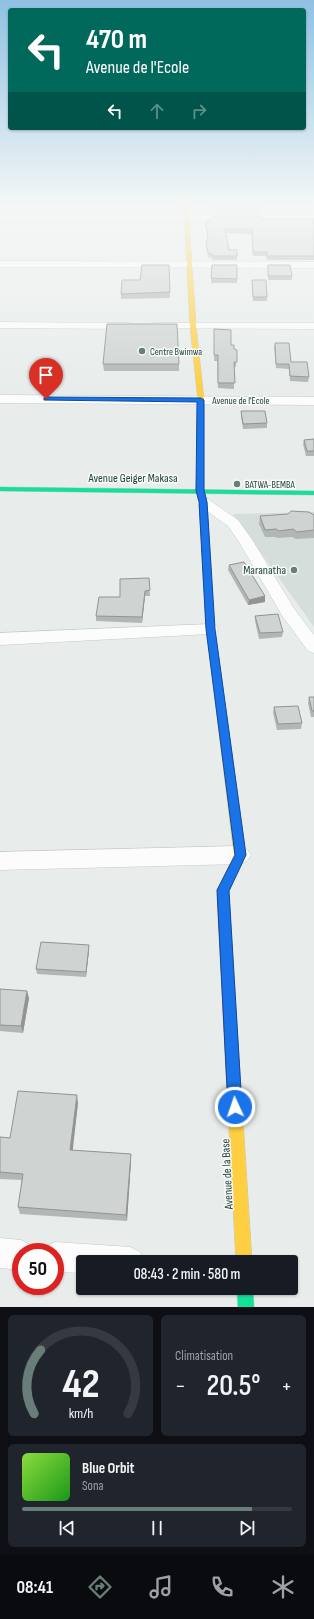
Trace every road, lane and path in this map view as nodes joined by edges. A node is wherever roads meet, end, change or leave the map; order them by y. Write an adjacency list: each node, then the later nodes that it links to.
1 (190, 264): 3 (main road)
2 (0, 325): 3 (street)
3 (193, 326): 4 (street); 6 (main road)
4 (314, 326)
5 (0, 398): 6 (street, Avenue de l'Ecole)
6 (201, 400): 7 (street, Avenue de l'Ecole); 10 (main road)
7 (314, 401)
8 (0, 489): 10 (main road, Avenue Geiger Makasa)
9 (314, 493): 10 (main road, Avenue Geiger Makasa)
10 (202, 496): 11 (main road); 13 (street)
11 (210, 629): 12 (street); 14 (main road)
12 (0, 639)
13 (314, 647)
14 (240, 855): 15 (street); 18 (main road, Avenue de la Base)
15 (0, 861)
16 (0, 1253): 17 (street)
17 (12, 1254)
18 (244, 1255)
19 (64, 1258): 20 (street)
20 (76, 1258)
21 (245, 1295): 22 (main road)
22 (246, 1307)

